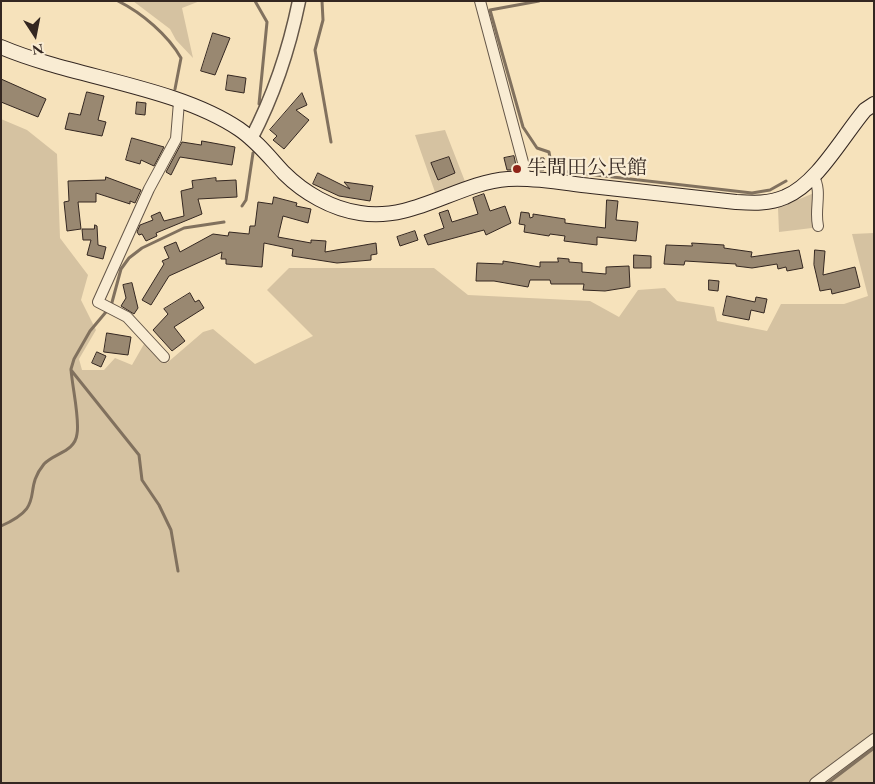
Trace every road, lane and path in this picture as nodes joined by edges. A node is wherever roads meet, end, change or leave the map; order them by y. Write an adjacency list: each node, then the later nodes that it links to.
1 (299, 1): 6 (street)
2 (483, 2): 8 (street)
3 (1, 48): 4 (main road)
4 (179, 102): 6 (main road); 10 (street)
5 (874, 104): 7 (main road)
6 (252, 139): 8 (main road)
7 (813, 175): 8 (main road); 9 (street)
8 (525, 180)
9 (818, 226)
10 (164, 357)
11 (874, 739): 12 (street)
12 (815, 783)

